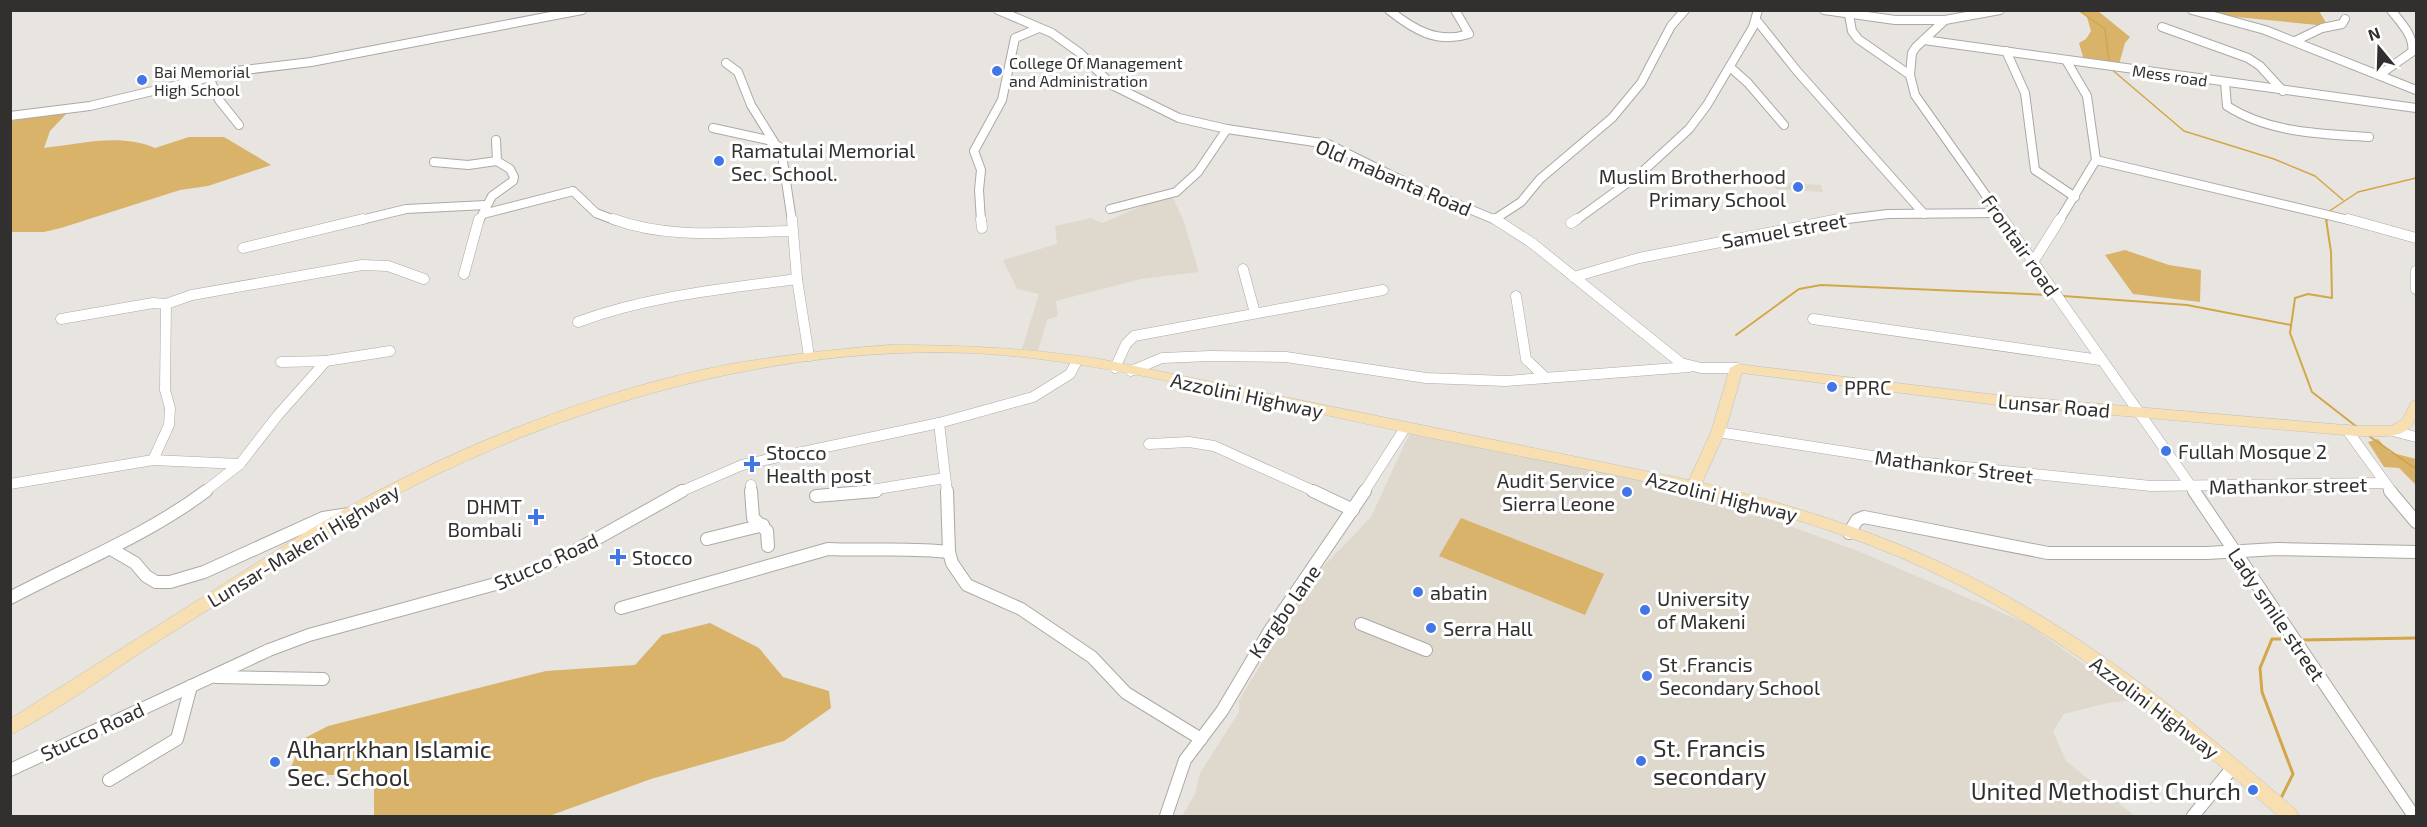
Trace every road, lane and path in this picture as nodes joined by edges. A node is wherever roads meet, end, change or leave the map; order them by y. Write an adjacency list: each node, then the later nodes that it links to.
1 (582, 10): 25 (street)
2 (998, 10): 16 (street, Old mabanta Road)
3 (1389, 10): 4 (street)
4 (1455, 10)
5 (1685, 10): 46 (street)
6 (1758, 10): 14 (street)
7 (1824, 10): 11 (street)
8 (2192, 10): 18 (street)
9 (2391, 10): 24 (street)
10 (1998, 11): 13 (street)
11 (1848, 12): 13 (street); 23 (street)
12 (2345, 19): 18 (street)
13 (1945, 20): 17 (street)
14 (1758, 22): 22 (street); 45 (street)
15 (2162, 27): 28 (street)
16 (1039, 28): 34 (street, Old mabanta Road); 48 (street)
17 (1924, 40): 19 (street, Mess road); 23 (street)
18 (2295, 41): 24 (street)
19 (2006, 51): 20 (street, Mess road); 41 (street)
20 (2066, 60): 26 (street, Mess road); 38 (street)
21 (726, 63): 37 (street)
22 (1730, 67): 32 (street); 47 (street)
23 (1910, 75): 44 (street, Frontair road)
24 (2379, 75): 27 (street)
25 (209, 77): 30 (street); 31 (street)
26 (2225, 82): 28 (street, Mess road); 35 (street)
27 (2416, 90)
28 (2283, 91): 29 (street, Mess road)
29 (2416, 108)
30 (10, 116)
31 (239, 125)
32 (1784, 125)
33 (713, 128): 37 (street)
34 (1227, 129): 43 (street); 46 (street, Old mabanta Road)
35 (2369, 137)
36 (496, 140): 39 (street)
37 (774, 142): 49 (street)
38 (2096, 160): 41 (street); 50 (street)
39 (497, 161): 40 (street); 42 (street)
40 (435, 162)
41 (2075, 197): 52 (street)
42 (484, 209): 49 (street); 51 (street); 55 (street)
43 (1110, 209)
44 (1999, 213): 45 (street, Samuel street); 52 (street, Frontair road)
45 (1924, 214): 56 (street, Samuel street)
46 (1495, 219): 56 (street, Old mabanta Road)
47 (1571, 223)
48 (982, 228)
49 (792, 231): 58 (street)
50 (2416, 238)
51 (243, 248)
52 (2033, 262): 69 (street, Frontair road)
53 (1243, 269): 63 (street)
54 (2416, 271): 59 (street)
55 (464, 274)
56 (1574, 277): 73 (street, Old mabanta Road)
57 (424, 279): 62 (street)
58 (797, 279): 66 (street); 68 (street)
59 (2416, 289)
60 (1383, 290): 63 (street)
61 (1516, 296): 77 (street)
62 (166, 304): 64 (street); 87 (street)
63 (1255, 314): 74 (street)
64 (61, 319)
65 (1813, 319): 69 (street)
66 (578, 322)
67 (390, 351): 70 (street)
68 (809, 356): 71 (main road, Lunsar-Makeni Highway); 97 (main road, Lunsar-Makeni Highway)
69 (2100, 360): 79 (street, Frontair road)
70 (326, 361): 72 (street); 88 (street)
71 (1077, 361): 74 (main road, Azzolini Highway); 80 (street, Stucco Road)
72 (281, 362)
73 (1689, 366): 75 (street, Old mabanta Road); 77 (street)
74 (1115, 368): 76 (main road, Azzolini Highway)
75 (1737, 368): 79 (main road, Lunsar Road); 84 (main road)
76 (1131, 371): 77 (street); 81 (main road, Azzolini Highway)
77 (1546, 378)
78 (2416, 405): 83 (main road)
79 (2137, 413): 82 (main road, Lunsar Road); 94 (street, Lady smile street)
80 (939, 423): 89 (street); 111 (street, Stucco Road)
81 (1405, 428): 93 (main road, Azzolini Highway); 96 (street, Kargbo lane)
82 (2351, 431): 83 (main road, Lunsar Road); 90 (street)
83 (2393, 431): 85 (street)
84 (1718, 432): 93 (main road); 94 (street, Mathankor Street)
85 (2416, 437)
86 (1149, 444): 96 (street)
87 (153, 460): 88 (street); 91 (street)
88 (240, 464): 103 (street)
89 (945, 478): 95 (street); 105 (street)
90 (2384, 483): 94 (street, Mathankor street); 98 (street)
91 (10, 484)
92 (751, 485): 99 (street)
93 (1693, 486): 100 (main road, Azzolini Highway)
94 (2191, 486): 104 (street, Lady smile street)
95 (816, 496)
96 (1353, 510): 115 (street, Kargbo lane)
97 (349, 514): 103 (street); 114 (main road, Lunsar-Makeni Highway)
98 (2416, 522)
99 (763, 525): 101 (street); 102 (street)
100 (1849, 533): 104 (street); 116 (main road, Azzolini Highway)
101 (707, 539)
102 (768, 546)
103 (111, 549): 107 (street)
104 (2234, 551): 106 (street); 122 (street, Lady smile street)
105 (949, 552): 108 (street); 115 (street)
106 (2416, 552)
107 (10, 598)
108 (621, 609)
109 (1362, 624): 110 (street)
110 (1426, 650)
111 (213, 677): 112 (street); 113 (street, Stucco Road)
112 (323, 679)
113 (191, 686): 117 (street, Stucco Road); 118 (street)
114 (10, 728)
115 (1201, 739): 119 (street, Kargbo lane)
116 (2233, 767): 120 (street); 121 (main road, Azzolini Highway)
117 (10, 770)
118 (109, 780)
119 (1166, 816)
120 (2193, 816)
121 (2289, 816)
122 (2414, 816)

